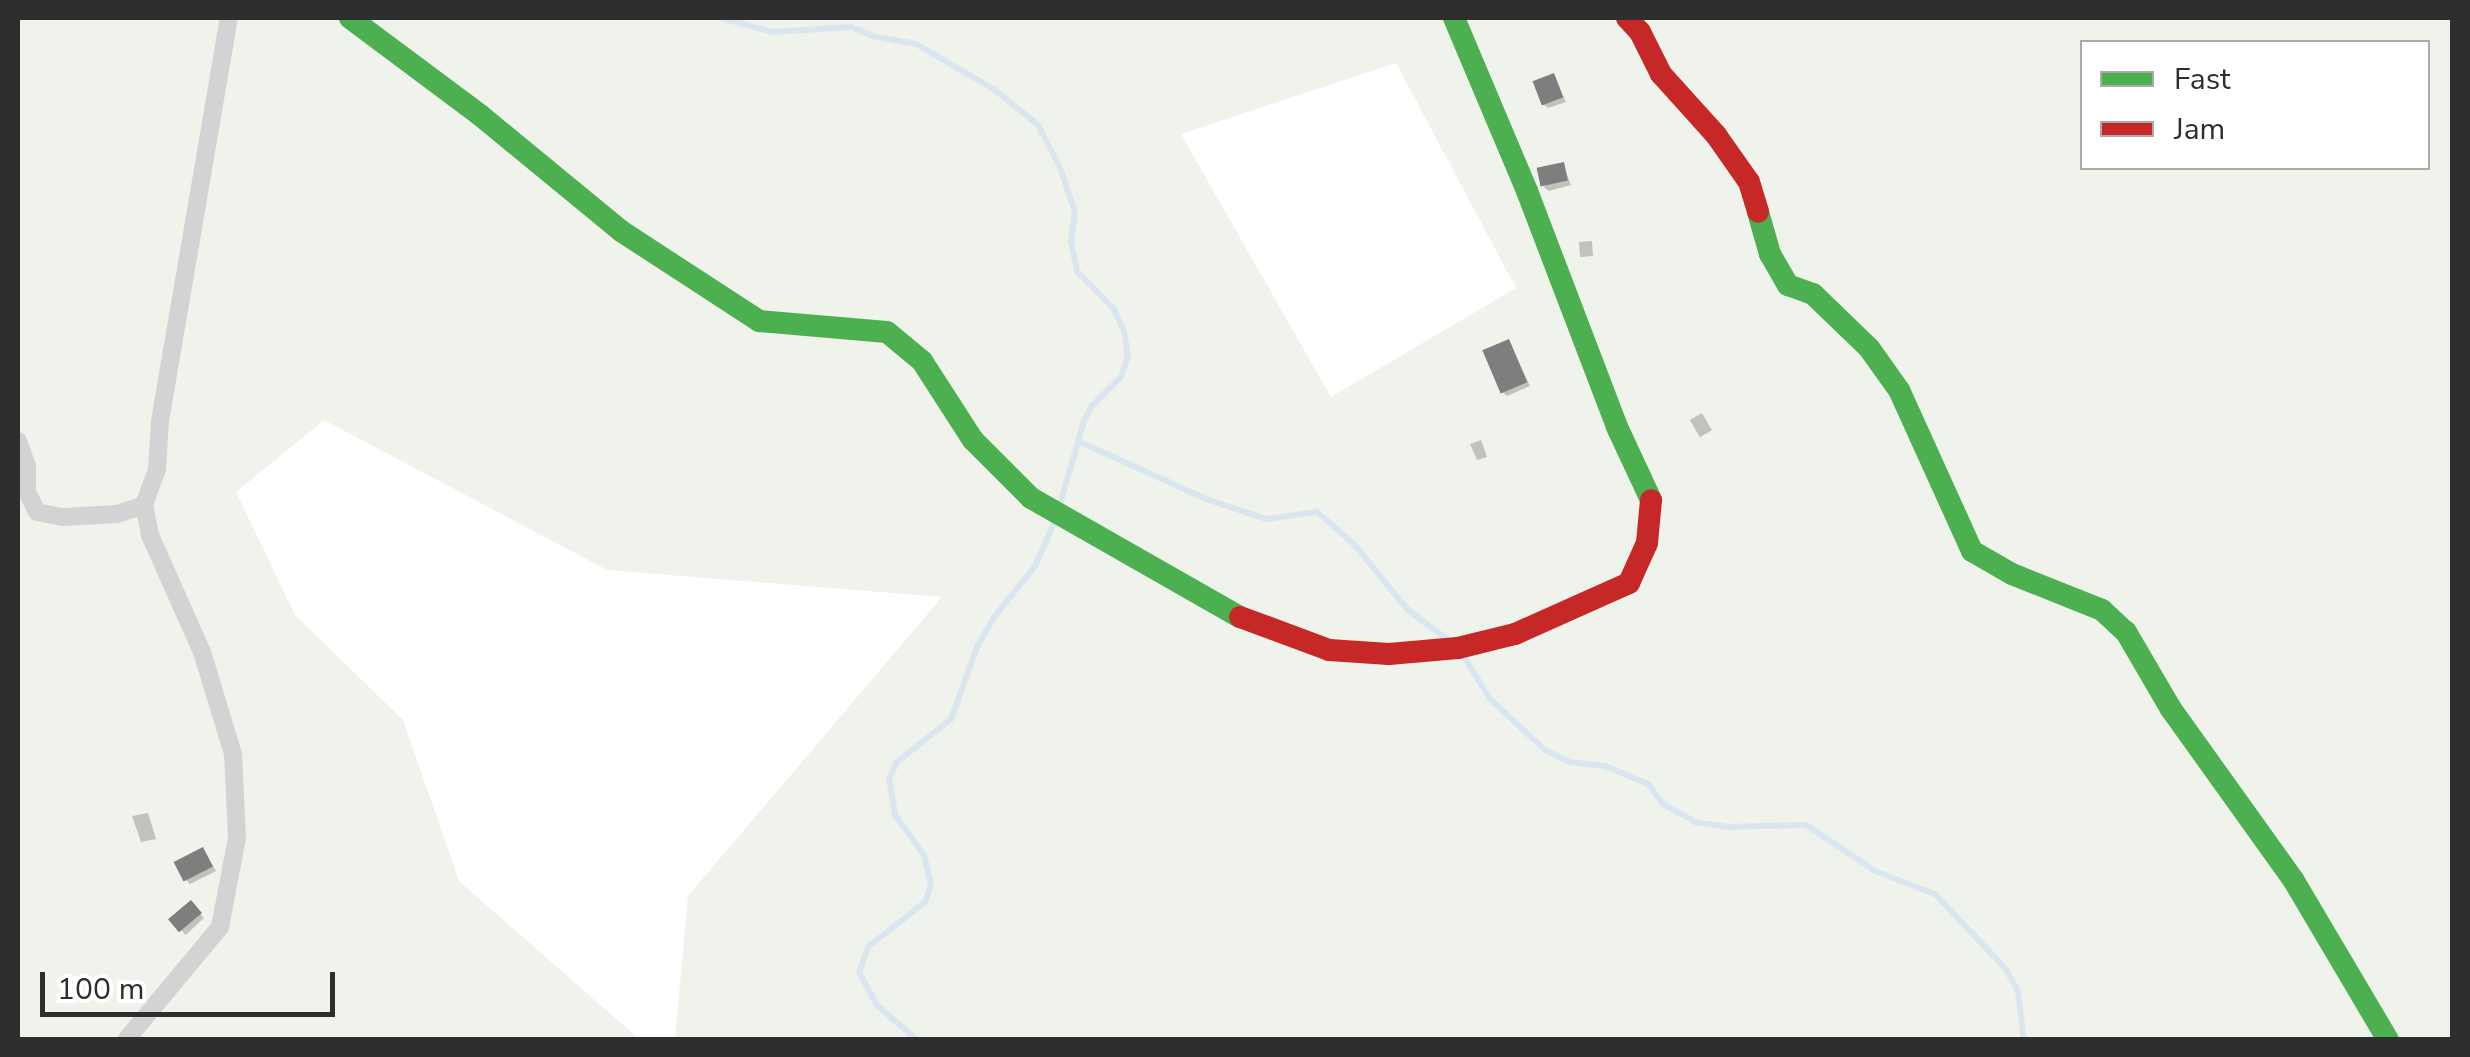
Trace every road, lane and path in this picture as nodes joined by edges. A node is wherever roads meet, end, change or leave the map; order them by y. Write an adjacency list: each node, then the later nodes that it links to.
1 (229, 18): 6 (street)
2 (350, 18): 3 (street)
3 (1454, 18)
4 (1627, 18): 8 (street)
5 (18, 441): 6 (street)
6 (144, 505): 7 (street)
7 (126, 1040)
8 (2388, 1040)

